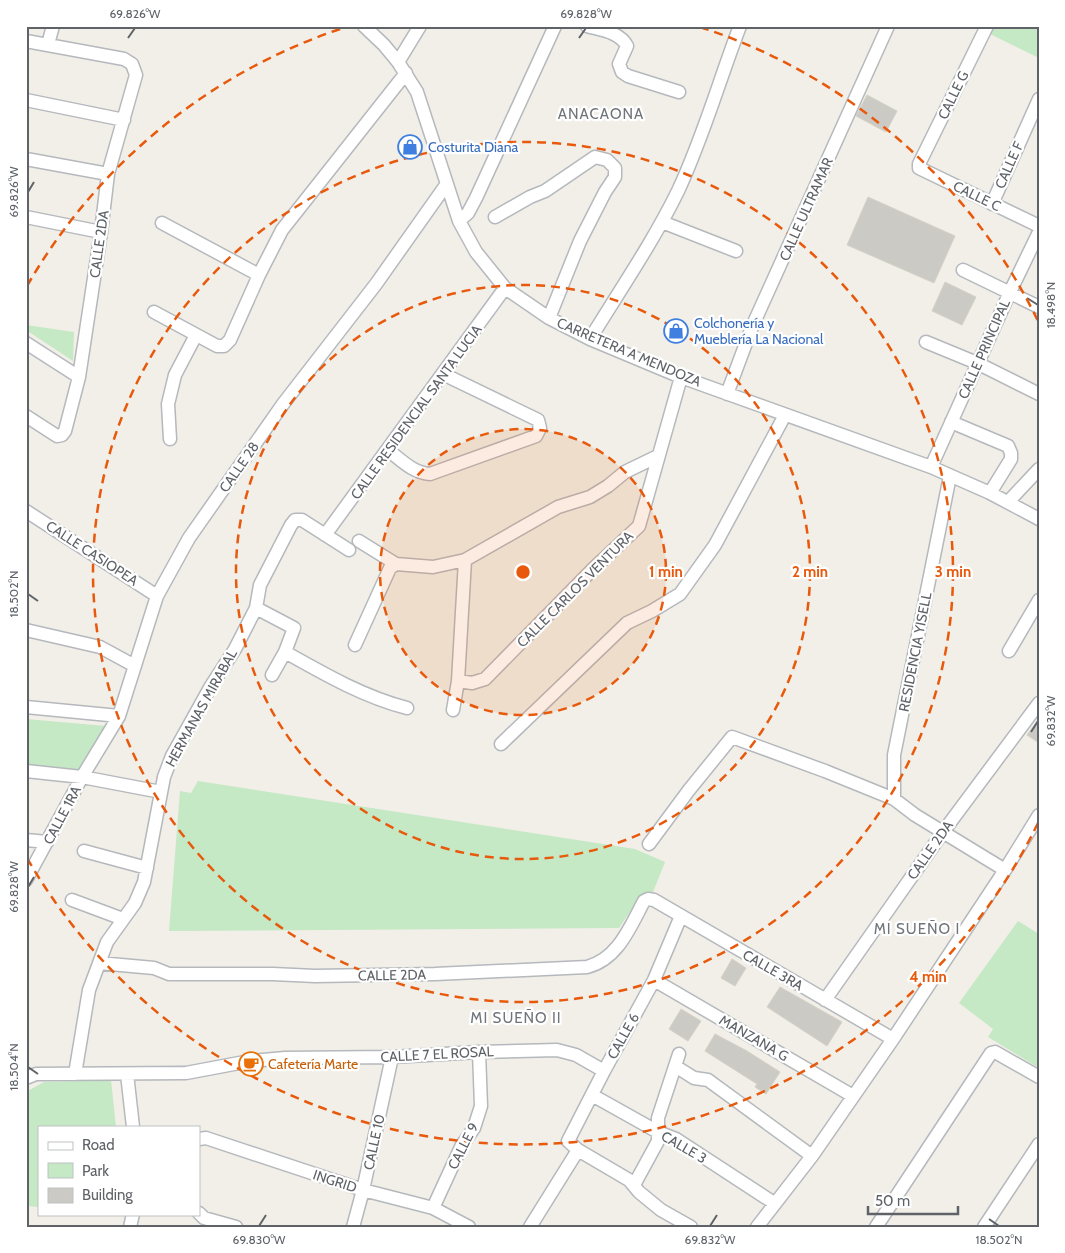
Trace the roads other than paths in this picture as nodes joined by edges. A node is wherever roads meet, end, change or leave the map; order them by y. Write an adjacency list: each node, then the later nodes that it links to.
1 (53, 26): 10 (street)
2 (420, 26): 11 (street)
3 (555, 26): 24 (street)
4 (587, 26): 13 (street)
5 (740, 26): 25 (street)
6 (888, 26): 46 (street, CALLE ULTRAMAR)
7 (986, 26): 18 (street, CALLE G)
8 (366, 27): 11 (street, CARRETERA A MENDOZA)
9 (26, 41): 10 (street)
10 (48, 44): 16 (street, CALLE 2DA)
11 (398, 62): 12 (street, CARRETERA A MENDOZA)
12 (406, 73): 20 (street, CARRETERA A MENDOZA); 32 (street)
13 (679, 92)
14 (1039, 99): 21 (street, CALLE F)
15 (26, 100): 16 (street)
16 (124, 120): 19 (street, CALLE 2DA)
17 (26, 159): 19 (street)
18 (919, 164): 21 (street, CALLE C)
19 (108, 174): 28 (street, CALLE 2DA)
20 (446, 186): 24 (street, CARRETERA A MENDOZA); 66 (street, CALLE 28)
21 (992, 204): 27 (street, CALLE C)
22 (495, 217): 37 (street)
23 (26, 218): 28 (street)
24 (459, 221): 33 (street, CARRETERA A MENDOZA)
25 (662, 222): 30 (street); 39 (street)
26 (162, 223): 32 (street)
27 (1039, 226)
28 (101, 232): 44 (street, CALLE 2DA)
29 (1039, 232): 34 (street, CALLE PRINCIPAL)
30 (736, 251)
31 (964, 270): 34 (street)
32 (259, 275): 38 (street)
33 (505, 288): 37 (street, CARRETERA A MENDOZA); 43 (street, CALLE RESIDENCIAL SANTA LUCIA)
34 (1010, 292): 35 (street); 42 (street, CALLE PRINCIPAL)
35 (1039, 307)
36 (154, 312): 38 (street)
37 (549, 318): 39 (street, CARRETERA A MENDOZA)
38 (196, 335): 51 (street)
39 (590, 339): 45 (street, CARRETERA A MENDOZA)
40 (926, 342): 42 (street)
41 (26, 343): 44 (street)
42 (977, 363): 47 (street); 50 (street, CALLE PRINCIPAL)
43 (443, 374): 52 (street, CALLE RESIDENCIAL SANTA LUCIA); 52 (street)
44 (79, 377): 49 (street, CALLE 2DA)
45 (681, 377): 46 (street, CARRETERA A MENDOZA); 53 (street, CALLE CARLOS VENTURA)
46 (728, 394): 48 (street, CARRETERA A MENDOZA)
47 (1039, 394)
48 (785, 415): 54 (street, CARRETERA A MENDOZA); 81 (street)
49 (26, 416)
50 (951, 422): 54 (street, CALLE PRINCIPAL); 57 (street)
51 (170, 439)
52 (388, 450): 61 (street, CALLE RESIDENCIAL SANTA LUCIA)
53 (658, 456): 64 (street); 75 (street, CALLE CARLOS VENTURA)
54 (931, 467): 56 (street, CARRETERA A MENDOZA)
55 (1039, 469): 58 (street)
56 (950, 476): 57 (street, CARRETERA A MENDOZA); 85 (street, RESIDENCIA YISELL)
57 (990, 493): 58 (street, CARRETERA A MENDOZA)
58 (1008, 502): 60 (street, CARRETERA A MENDOZA)
59 (26, 511): 66 (street, CALLE CASIOPEA)
60 (1039, 518)
61 (326, 535): 63 (street); 68 (street, HERMANAS MIRABAL)
62 (359, 541): 65 (street)
63 (349, 550)
64 (465, 560): 65 (street); 75 (street)
65 (396, 564): 70 (street)
66 (157, 596): 73 (street, CALLE 28)
67 (1039, 600): 71 (street)
68 (256, 608): 72 (street); 84 (street, HERMANAS MIRABAL)
69 (26, 630): 73 (street)
70 (356, 645)
71 (1009, 651)
72 (285, 652): 74 (street); 78 (street)
73 (135, 666): 80 (street, CALLE 28)
74 (272, 675)
75 (458, 681): 79 (street)
76 (1039, 703): 87 (street, CALLE 2DA)
77 (26, 707): 80 (street)
78 (407, 708)
79 (453, 710)
80 (119, 716): 83 (street, CALLE 28)
81 (501, 744)
82 (26, 771): 83 (street)
83 (82, 777): 84 (street); 89 (street, CALLE 1RA)
84 (161, 792): 92 (street, HERMANAS MIRABAL)
85 (894, 799): 87 (street); 90 (street)
86 (1039, 815): 93 (street)
87 (943, 832): 93 (street); 101 (street, CALLE 2DA)
88 (26, 840): 89 (street)
89 (47, 842): 94 (street, CALLE 1RA)
90 (649, 844)
91 (84, 851): 92 (street)
92 (147, 868): 98 (street, HERMANAS MIRABAL)
93 (1005, 870): 102 (street)
94 (26, 880)
95 (72, 900): 98 (street)
96 (654, 900): 97 (street, CALLE 3RA); 99 (street, CALLE 2DA)
97 (681, 916): 100 (street, CALLE 6); 101 (street, CALLE 3RA)
98 (123, 919): 99 (street, HERMANAS MIRABAL)
99 (99, 963): 106 (street, HERMANAS MIRABAL)
100 (654, 980): 105 (street, CALLE 6); 111 (street, MANZANA G)
101 (825, 1000): 102 (street, CALLE 3RA)
102 (893, 1039): 111 (street)
103 (479, 1052): 104 (street, CALLE 7 EL ROSAL); 105 (street, CALLE 7 EL ROSAL); 121 (street, CALLE 9)
104 (392, 1057): 107 (street, CALLE 7 EL ROSAL); 119 (street, CALLE 10)
105 (604, 1071): 110 (street, CALLE 6)
106 (75, 1074): 107 (street, CALLE 7 EL ROSAL); 109 (street, CALLE 7 EL ROSAL)
107 (127, 1074): 112 (street)
108 (1039, 1077): 129 (street)
109 (26, 1078)
110 (592, 1095): 113 (street, CALLE 3); 116 (street, CALLE 6)
111 (853, 1096): 117 (street)
112 (133, 1126)
113 (658, 1132): 117 (street); 118 (street); 120 (street, CALLE 3)
114 (200, 1139): 119 (street, INGRID)
115 (1039, 1144): 130 (street)
116 (578, 1150): 118 (street); 126 (street)
117 (812, 1156): 120 (street)
118 (634, 1185): 127 (street)
119 (363, 1190): 121 (street, INGRID); 124 (street, CALLE 10)
120 (774, 1204): 128 (street)
121 (433, 1208): 125 (street, INGRID)
122 (200, 1214): 123 (street)
123 (236, 1227)
124 (353, 1227)
125 (469, 1227)
126 (530, 1227)
127 (691, 1227)
128 (757, 1227)
129 (876, 1227)
130 (984, 1227)

